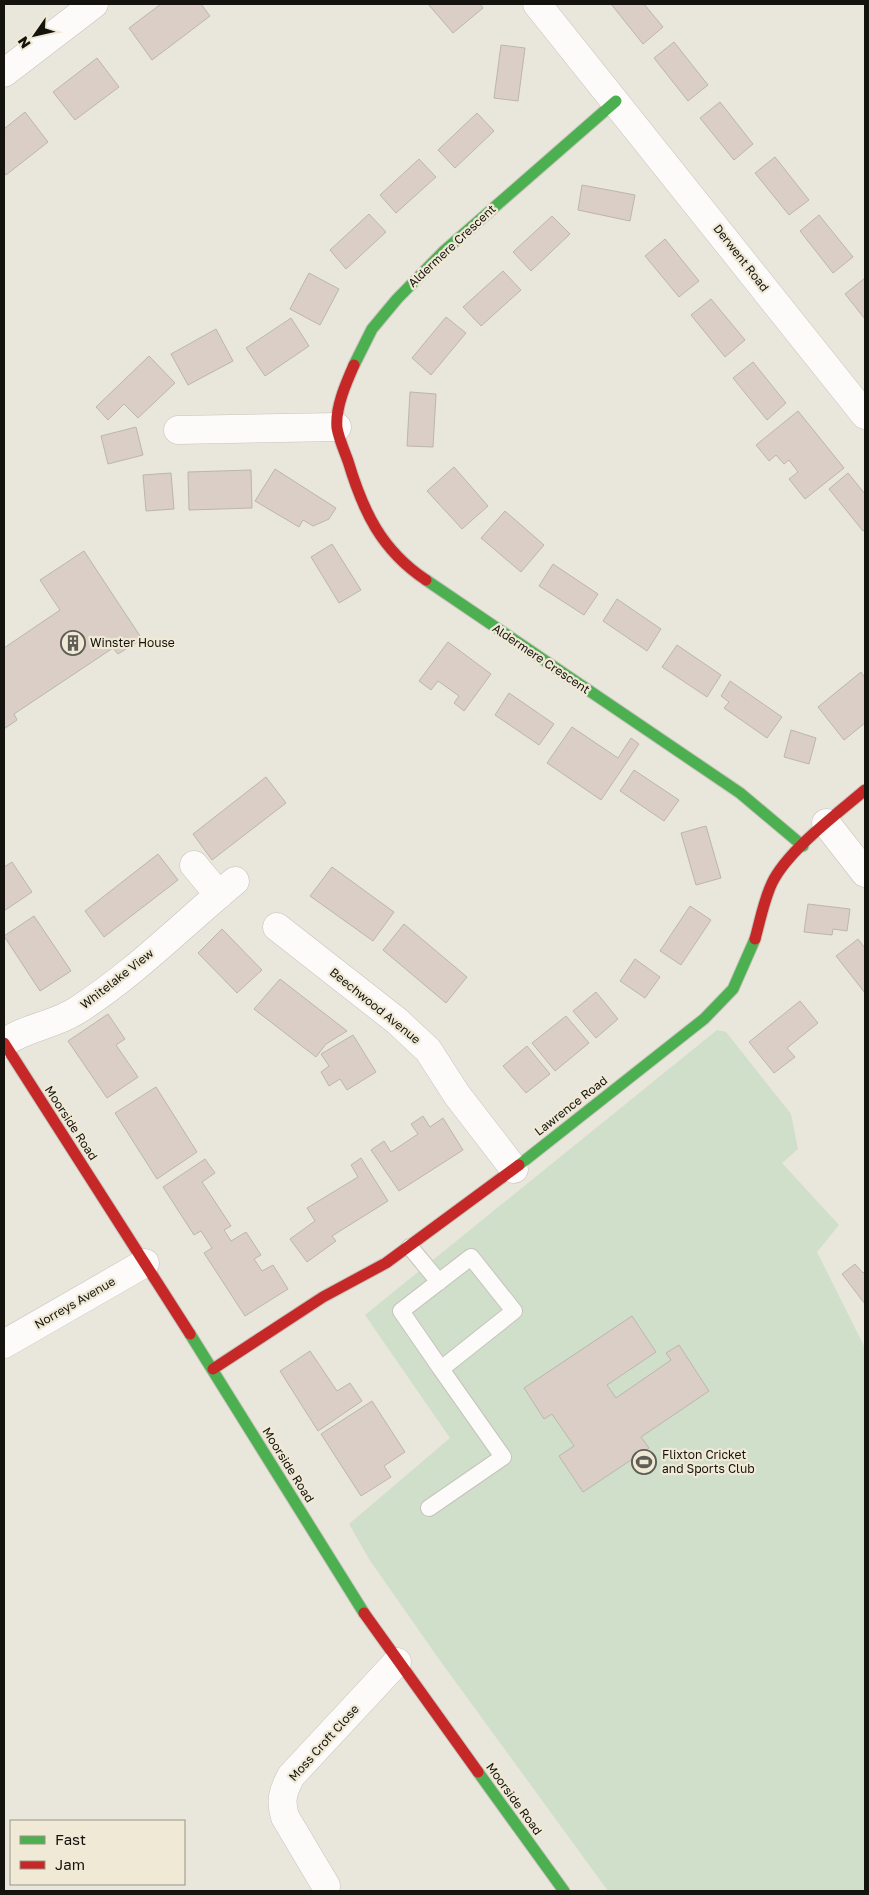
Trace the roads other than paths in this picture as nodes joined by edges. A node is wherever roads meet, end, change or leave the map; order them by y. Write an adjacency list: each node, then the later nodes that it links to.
1 (94, 4): 3 (street)
2 (537, 4): 4 (street, Derwent Road)
3 (4, 73)
4 (616, 100): 5 (street, Derwent Road); 6 (street, Aldermere Crescent)
5 (865, 414)
6 (337, 427): 7 (street); 10 (street, Aldermere Crescent)
7 (178, 430)
8 (865, 790): 9 (street, Lawrence Road)
9 (826, 823): 10 (street, Lawrence Road); 12 (street)
10 (803, 846): 15 (street, Lawrence Road)
11 (194, 865): 14 (street, Whitelake View)
12 (865, 873)
13 (277, 927): 15 (street, Beechwood Avenue)
14 (4, 1043): 17 (street, Moorside Road)
15 (514, 1169): 16 (street, Lawrence Road)
16 (410, 1247): 18 (lane); 20 (street, Lawrence Road)
17 (145, 1263): 19 (street, Norreys Avenue); 20 (street, Moorside Road)
18 (439, 1282): 21 (lane); 21 (lane)
19 (4, 1344)
20 (213, 1369): 23 (street, Moorside Road)
21 (441, 1369): 22 (lane)
22 (429, 1508)
23 (397, 1662): 24 (street, Moss Croft Close); 25 (street, Moorside Road)
24 (326, 1886)
25 (564, 1891)

